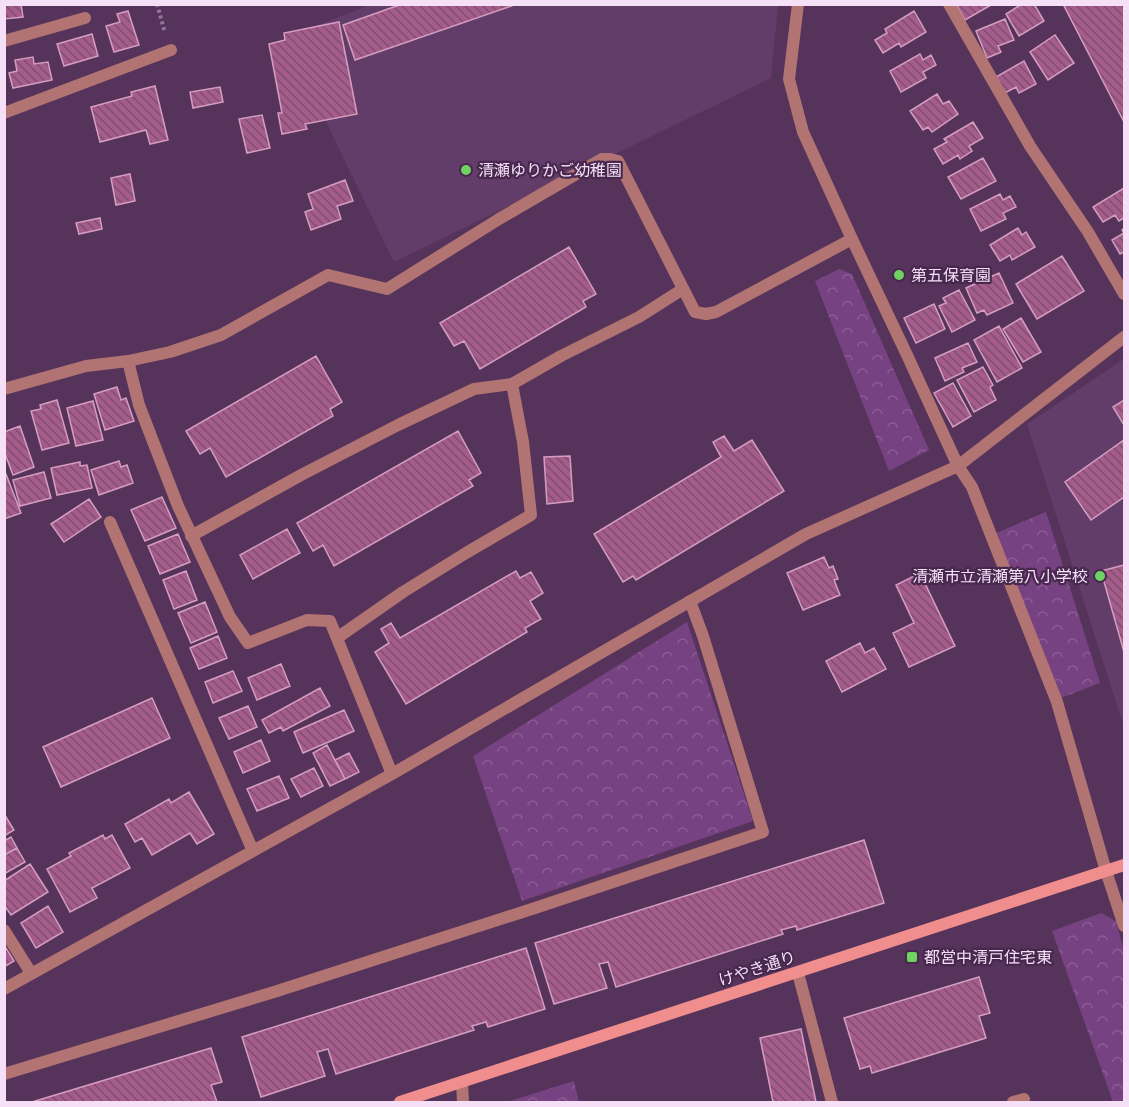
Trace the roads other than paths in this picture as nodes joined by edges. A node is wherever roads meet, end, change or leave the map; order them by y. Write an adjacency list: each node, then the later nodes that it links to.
1 (798, 4): 7 (street)
2 (949, 4): 9 (street)
3 (85, 18): 4 (street)
4 (4, 41)
5 (171, 50): 6 (street)
6 (4, 113)
7 (852, 239): 8 (street); 14 (street)
8 (683, 289): 11 (street); 12 (street)
9 (1125, 294)
10 (1125, 337): 14 (street)
11 (128, 361): 13 (street); 16 (street)
12 (512, 384): 16 (street); 18 (street)
13 (4, 389)
14 (958, 466): 17 (street); 22 (street)
15 (110, 522): 20 (street)
16 (191, 536): 18 (street)
17 (690, 601): 19 (street); 28 (street)
18 (337, 638): 19 (street)
19 (392, 774): 20 (street)
20 (253, 851): 26 (street)
21 (1125, 865): 22 (street, けやき通り)
22 (1106, 871): 23 (street); 25 (street, けやき通り)
23 (1125, 926)
24 (4, 930): 26 (street)
25 (798, 972): 29 (street, けやき通り); 32 (street)
26 (32, 973): 27 (street)
27 (4, 989)
28 (4, 1074)
29 (462, 1082): 30 (street, けやき通り); 31 (street)
30 (400, 1102)
31 (463, 1102)
32 (832, 1102)

